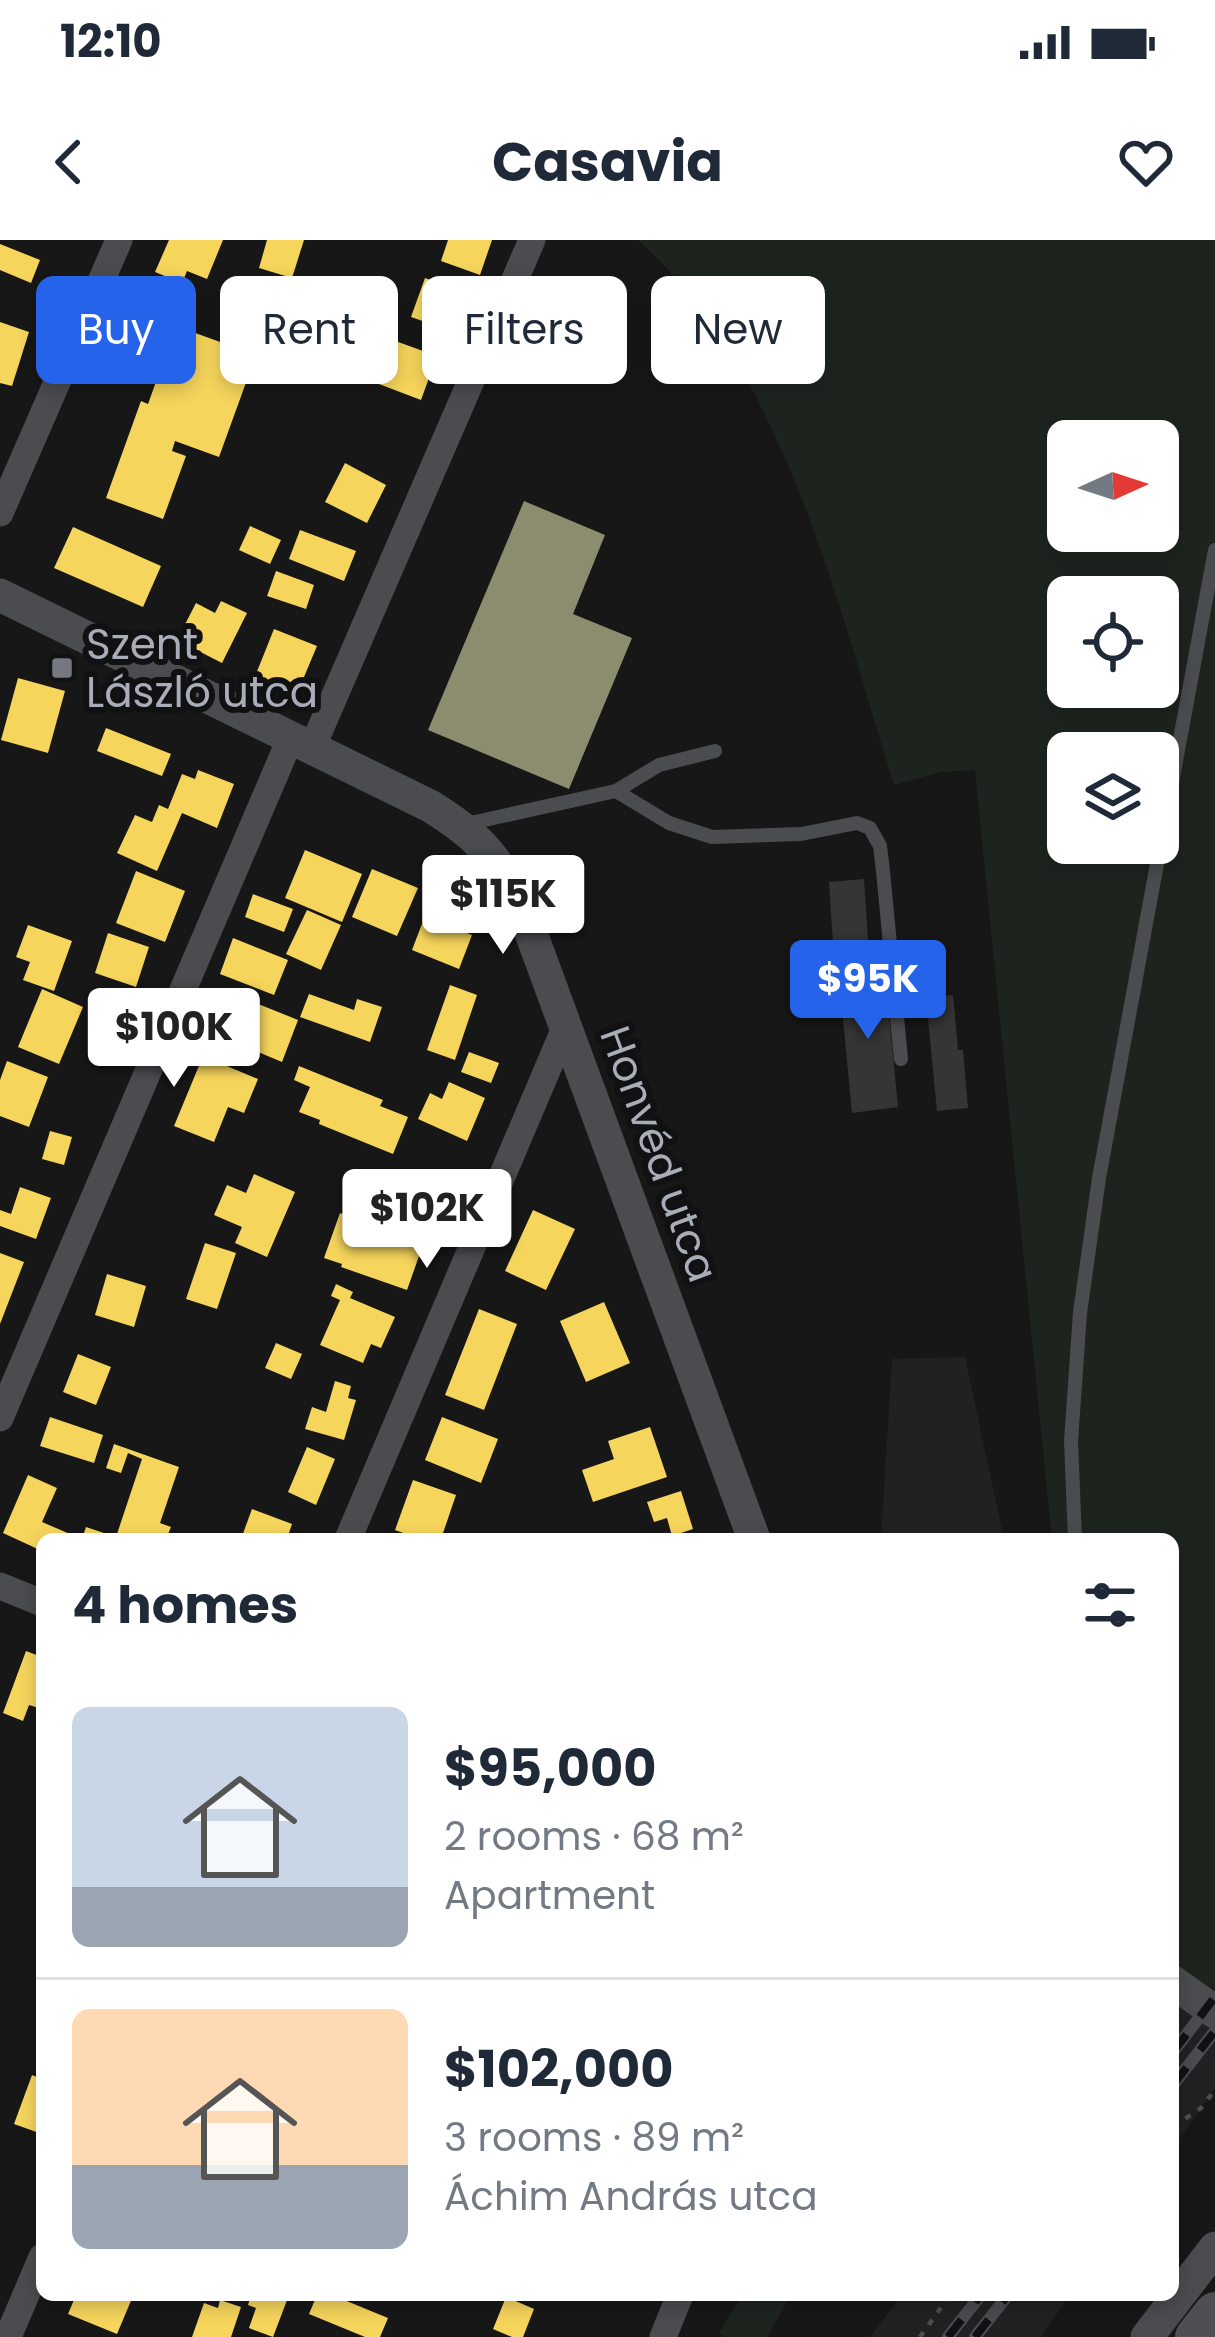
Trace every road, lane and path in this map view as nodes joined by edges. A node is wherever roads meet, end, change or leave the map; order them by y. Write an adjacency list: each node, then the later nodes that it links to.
1 (119, 240): 3 (street)
2 (532, 240): 6 (street)
3 (0, 513)
4 (1215, 550): 15 (lane)
5 (0, 595): 6 (street, Honvéd utca)
6 (301, 742): 9 (street, Honvéd utca); 12 (street)
7 (716, 751): 8 (lane)
8 (616, 790): 9 (lane); 11 (lane)
9 (461, 825): 10 (street, Honvéd utca)
10 (565, 1028): 13 (street); 14 (street, Honvéd utca)
11 (901, 1059)
12 (0, 1418)
13 (351, 1533)
14 (752, 1533)
15 (1075, 1533)
16 (0, 1586): 17 (street)
17 (36, 1601)
18 (1179, 1986): 19 (street)
19 (1215, 2012)
20 (1215, 2090): 21 (path)
21 (1179, 2123)
22 (1215, 2248): 24 (street)
23 (36, 2271): 29 (street)
24 (1179, 2296)
25 (678, 2301): 30 (street)
26 (946, 2301): 31 (path)
27 (1175, 2301): 32 (street)
28 (1215, 2313): 33 (main road)
29 (8, 2337)
30 (663, 2337)
31 (920, 2337)
32 (1148, 2337)
33 (1196, 2337)

